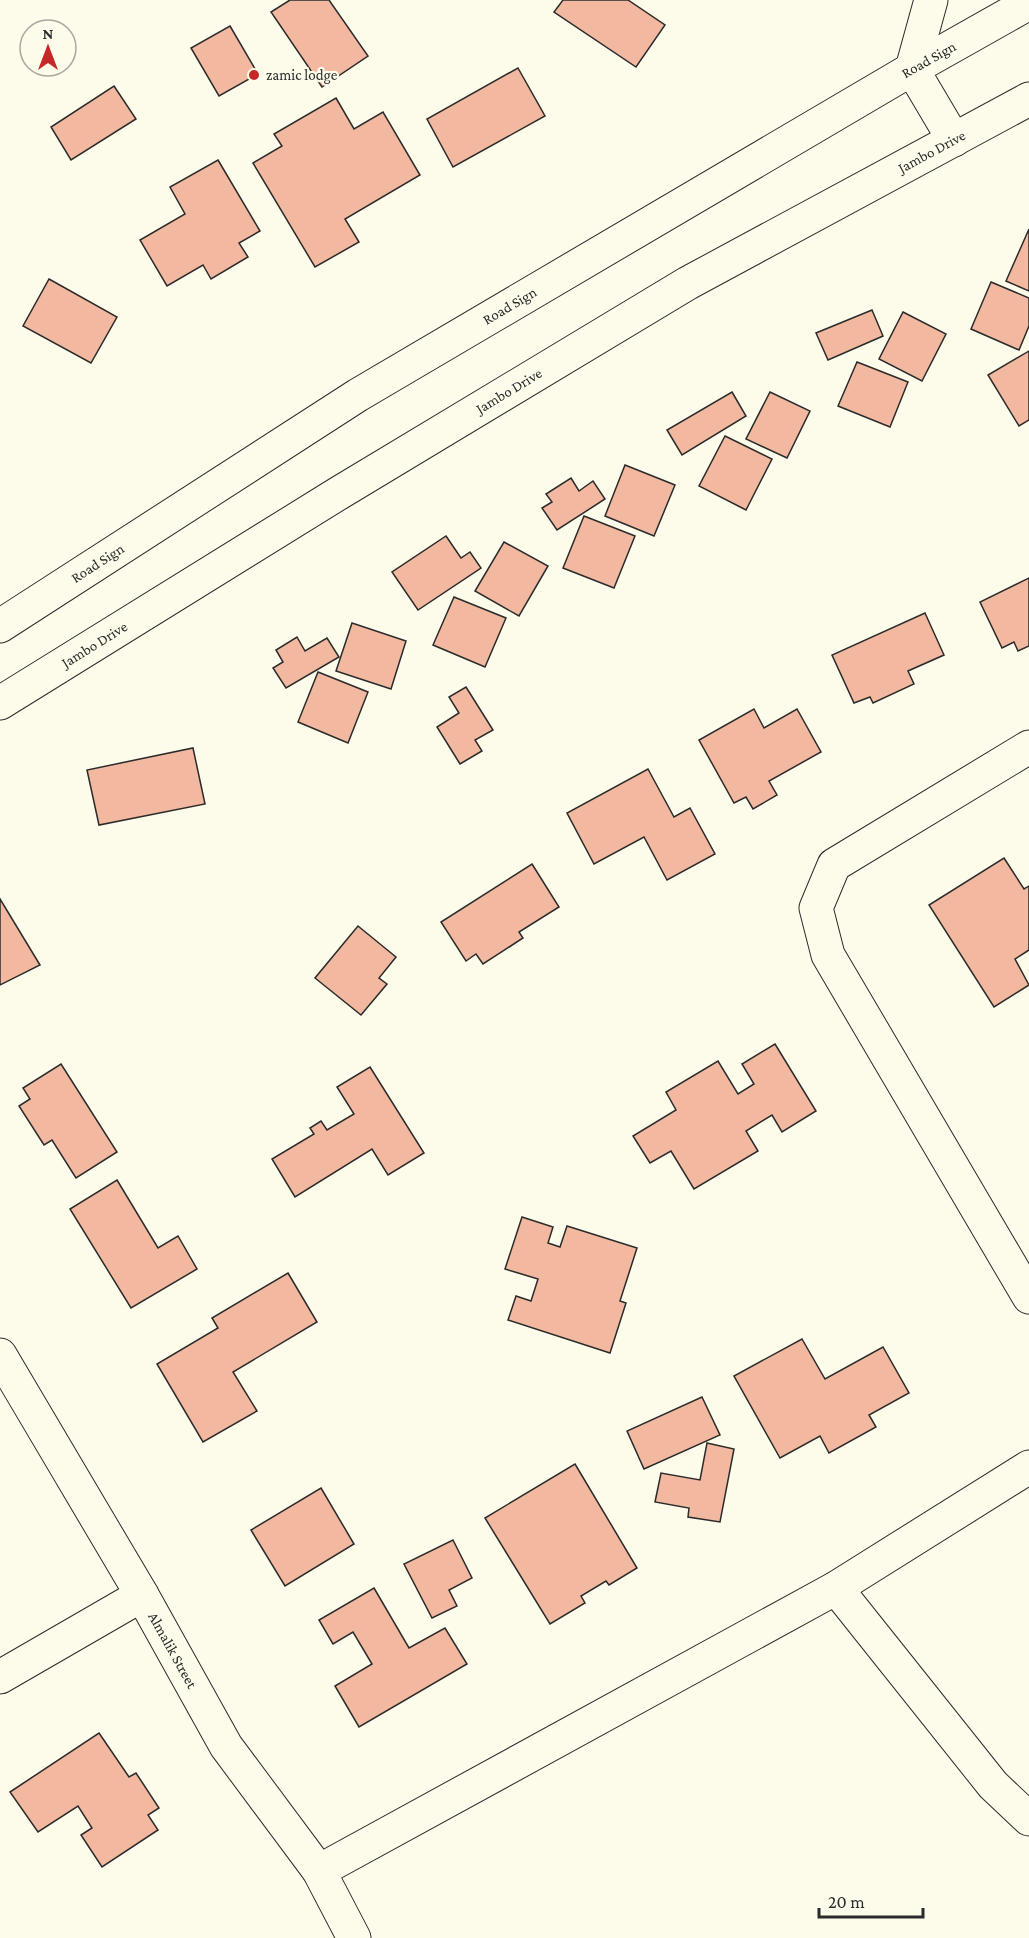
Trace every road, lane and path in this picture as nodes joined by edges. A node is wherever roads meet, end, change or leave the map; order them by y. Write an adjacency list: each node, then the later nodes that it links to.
1 (931, 0): 3 (street)
2 (1029, 3): 3 (street, Road Sign)
3 (912, 69): 5 (street); 6 (street, Road Sign)
4 (1029, 99): 5 (street, Jambo Drive)
5 (954, 140): 7 (street, Jambo Drive)
6 (0, 626)
7 (0, 703)
8 (1029, 747): 9 (street)
9 (1029, 1297)
10 (0, 1355): 13 (street, Almalik Street)
11 (1029, 1467): 12 (street)
12 (836, 1588): 15 (street); 16 (street)
13 (142, 1595): 14 (street); 16 (street, Almalik Street)
14 (0, 1677)
15 (1029, 1820)
16 (319, 1871): 17 (street, Almalik Street)
17 (354, 1938)

